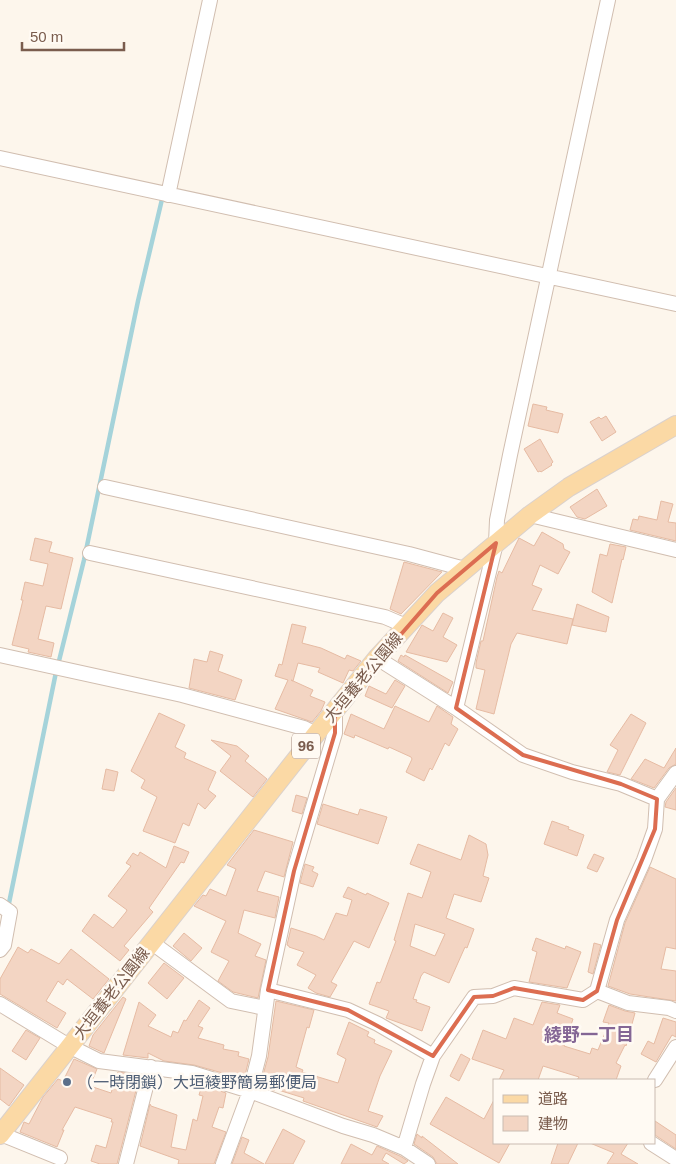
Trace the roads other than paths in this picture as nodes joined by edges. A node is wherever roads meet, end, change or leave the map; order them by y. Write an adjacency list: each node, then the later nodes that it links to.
1 (210, 0): 4 (street)
2 (608, 0): 5 (street)
3 (0, 158): 4 (street)
4 (168, 195): 5 (street)
5 (548, 276): 6 (street); 10 (street)
6 (676, 304)
7 (676, 425): 9 (main road, 大垣養老公園線 / 96)
8 (105, 486): 13 (street)
9 (530, 515): 10 (main road, 大垣養老公園線 / 96); 11 (street)
10 (496, 543): 13 (main road, 大垣養老公園線 / 96); 17 (street)
11 (676, 550)
12 (90, 553): 14 (street)
13 (465, 570): 14 (main road, 大垣養老公園線 / 96)
14 (406, 626): 16 (main road, 大垣養老公園線 / 96)
15 (0, 655): 19 (street)
16 (377, 658): 17 (street); 18 (main road, 大垣養老公園線 / 96)
17 (456, 708): 21 (street)
18 (334, 710): 19 (main road, 大垣養老公園線 / 96); 25 (street)
19 (316, 734): 23 (main road, 大垣養老公園線 / 96)
20 (676, 773): 21 (street)
21 (657, 799): 26 (street)
22 (0, 904): 24 (street)
23 (151, 942): 28 (street); 30 (main road, 大垣養老公園線 / 96)
24 (0, 950)
25 (268, 990): 28 (street); 32 (street)
26 (597, 991): 29 (street); 32 (street)
27 (0, 1004): 30 (street)
28 (265, 1008): 35 (street)
29 (676, 1011)
30 (69, 1046): 33 (street); 36 (main road, 大垣養老公園線 / 96)
31 (676, 1047): 34 (street)
32 (433, 1056): 38 (street)
33 (151, 1067): 35 (street); 41 (street)
34 (656, 1079)
35 (250, 1091): 38 (street); 42 (street)
36 (0, 1134): 39 (street)
37 (653, 1144): 40 (street)
38 (404, 1148): 43 (street)
39 (60, 1158)
40 (676, 1159)
41 (126, 1164)
42 (223, 1164)
43 (428, 1164)

